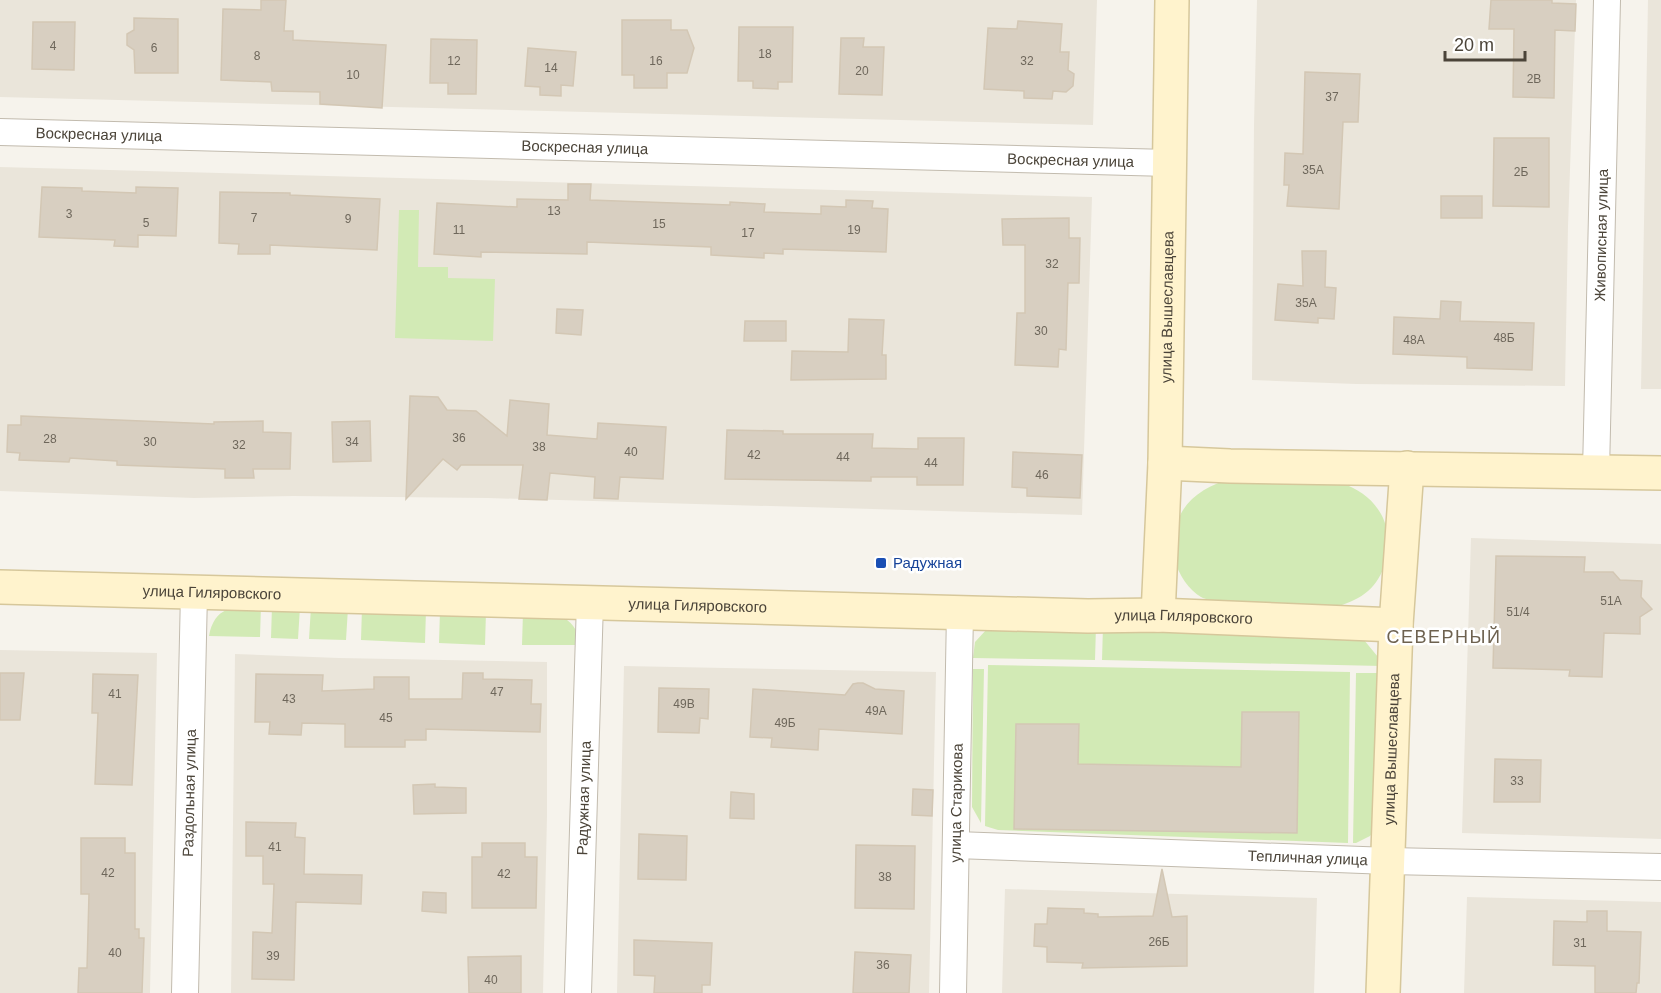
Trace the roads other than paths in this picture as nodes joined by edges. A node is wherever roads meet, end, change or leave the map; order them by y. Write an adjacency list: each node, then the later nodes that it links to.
1 (1172, 0): 4 (street, улица Вышеславцева)
2 (1607, 0): 7 (street, Живописная улица)
3 (0, 132): 4 (street, Воскресная улица)
4 (1169, 163): 5 (street, улица Вышеславцева)
5 (1165, 463): 6 (street); 13 (street, улица Вышеславцева)
6 (1407, 468): 7 (street); 14 (street, улица Вышеславцева)
7 (1596, 471): 8 (street)
8 (1661, 473)
9 (0, 587): 10 (street, улица Гиляровского)
10 (194, 593): 11 (street, улица Гиляровского); 18 (street, Раздольная улица)
11 (590, 602): 12 (street, улица Гиляровского); 19 (street, Радужная улица)
12 (960, 612): 13 (street, улица Гиляровского); 15 (street, улица Старикова)
13 (1158, 615): 14 (street, улица Гиляровского)
14 (1396, 625): 16 (street, улица Вышеславцева)
15 (956, 845): 16 (street, Тепличная улица); 20 (street, улица Старикова)
16 (1389, 861): 17 (street, Тепличная улица); 21 (street, улица Вышеславцева)
17 (1661, 867)
18 (185, 993)
19 (578, 993)
20 (953, 993)
21 (1383, 993)

